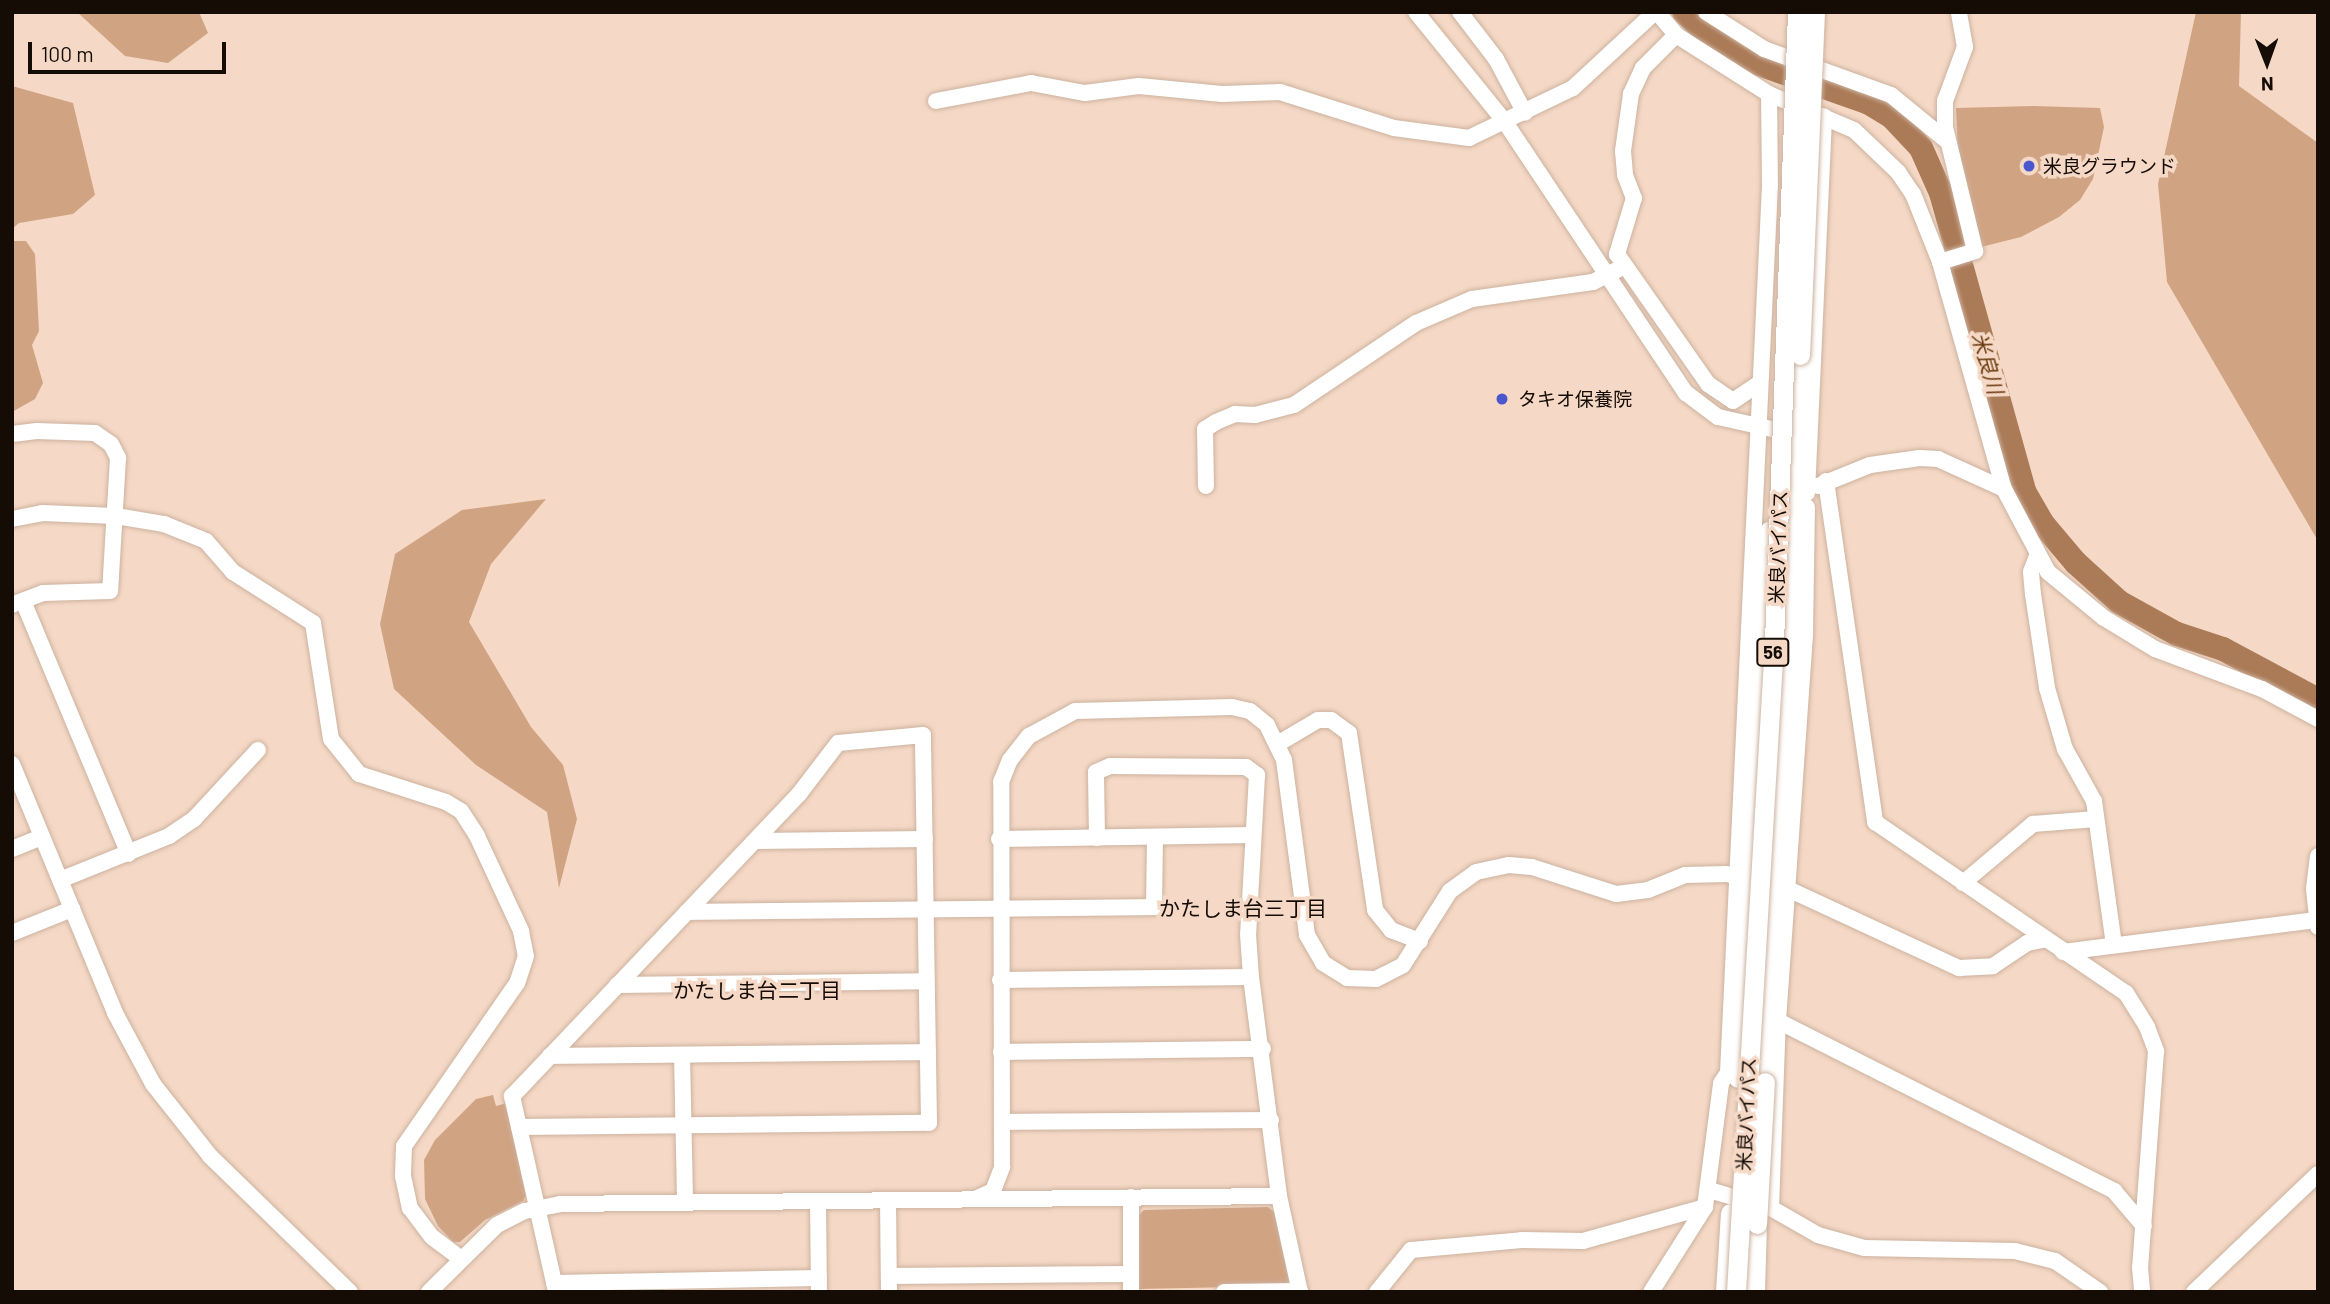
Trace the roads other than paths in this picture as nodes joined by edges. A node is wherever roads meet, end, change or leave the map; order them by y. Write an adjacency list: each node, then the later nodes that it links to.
1 (1416, 12): 15 (street)
2 (1460, 12): 13 (street)
3 (1656, 12): 10 (street); 13 (street)
4 (1706, 12): 16 (street)
5 (1786, 12): 20 (main road)
6 (1797, 12): 99 (main road, 米良バイパス / 56, bridge)
7 (1805, 12): 100 (main road, 米良バイパス / 56)
8 (1815, 12): 22 (main road, bridge)
9 (1959, 12): 16 (street)
10 (1676, 36): 11 (street); 18 (street)
11 (1769, 94): 14 (street); 19 (street)
12 (936, 101): 15 (street)
13 (1525, 113): 15 (street)
14 (1824, 116): 17 (street); 26 (street)
15 (1505, 122): 18 (street)
16 (1946, 140): 17 (street)
17 (1943, 261): 25 (street)
18 (1616, 271): 19 (street); 20 (street); 24 (street)
19 (1760, 383): 20 (street)
20 (1766, 431): 22 (street); 46 (main road)
21 (12, 434): 27 (street)
22 (1796, 434): 26 (main road)
23 (1826, 481): 25 (street); 26 (street); 48 (street)
24 (1206, 486)
25 (2004, 489): 29 (street)
26 (1803, 503): 49 (main road)
27 (116, 516): 28 (street); 30 (street); 86 (street)
28 (12, 519)
29 (2037, 556): 31 (street); 35 (street)
30 (18, 603): 44 (street)
31 (2318, 719)
32 (1279, 743): 41 (street); 57 (street); 57 (street)
33 (258, 750): 44 (street)
34 (13, 767): 38 (street)
35 (2096, 819): 48 (street); 58 (street)
36 (1253, 835): 37 (street); 39 (street); 60 (street)
37 (1155, 836): 39 (street); 50 (street)
38 (42, 837): 43 (street); 47 (street)
39 (1097, 838): 41 (street)
40 (925, 839): 42 (street); 42 (street); 52 (street)
41 (999, 839): 50 (street)
42 (755, 841): 53 (street)
43 (12, 849)
44 (129, 853): 47 (street)
45 (2318, 856): 54 (street)
46 (1743, 878): 49 (street); 57 (street); 75 (street); 98 (main road)
47 (60, 880): 51 (street)
48 (1963, 883): 56 (street)
49 (1782, 886): 56 (street); 64 (street); 101 (main road, bridge)
50 (1000, 908): 52 (street); 61 (street)
51 (72, 909): 55 (street); 92 (street)
52 (925, 909): 53 (street); 62 (street)
53 (687, 912): 63 (street)
54 (2317, 924): 58 (street)
55 (12, 933)
56 (2043, 940): 59 (street)
57 (1420, 941)
58 (2114, 945): 59 (street)
59 (2063, 952): 85 (street)
60 (1251, 977): 61 (street); 65 (street)
61 (1000, 980): 67 (street)
62 (926, 981): 63 (street); 66 (street)
63 (617, 985): 69 (street)
64 (1779, 1021): 84 (street); 85 (street)
65 (1263, 1049): 67 (street); 70 (street)
66 (928, 1052): 68 (street); 72 (street)
67 (1001, 1052): 71 (street)
68 (682, 1055): 69 (street); 72 (street)
69 (550, 1056): 73 (street)
70 (1271, 1120): 71 (street); 76 (street)
71 (1002, 1122): 78 (street)
72 (684, 1125): 73 (street); 81 (street)
73 (519, 1127): 83 (street)
74 (2318, 1174): 104 (street)
75 (1709, 1190): 82 (street); 84 (street)
76 (1279, 1196): 77 (street); 91 (street)
77 (1131, 1198): 78 (street); 87 (street)
78 (975, 1199): 79 (street)
79 (888, 1200): 80 (street); 88 (street)
80 (818, 1201): 81 (street); 89 (street)
81 (685, 1203): 83 (street)
82 (1705, 1207): 96 (street); 97 (street)
83 (537, 1208): 86 (street); 90 (street)
84 (1771, 1208): 102 (street)
85 (2144, 1226): 103 (street)
86 (461, 1259): 93 (street)
87 (1131, 1274): 88 (street); 94 (street)
88 (889, 1284)
89 (819, 1285): 90 (street)
90 (555, 1287)
91 (1300, 1291): 95 (street)
92 (350, 1292)
93 (429, 1292)
94 (1131, 1292)
95 (1224, 1292)
96 (1377, 1292)
97 (1651, 1292)
98 (1725, 1292)
99 (1736, 1292)
100 (1744, 1292)
101 (1755, 1292)
102 (2100, 1292)
103 (2142, 1292)
104 (2194, 1292)

